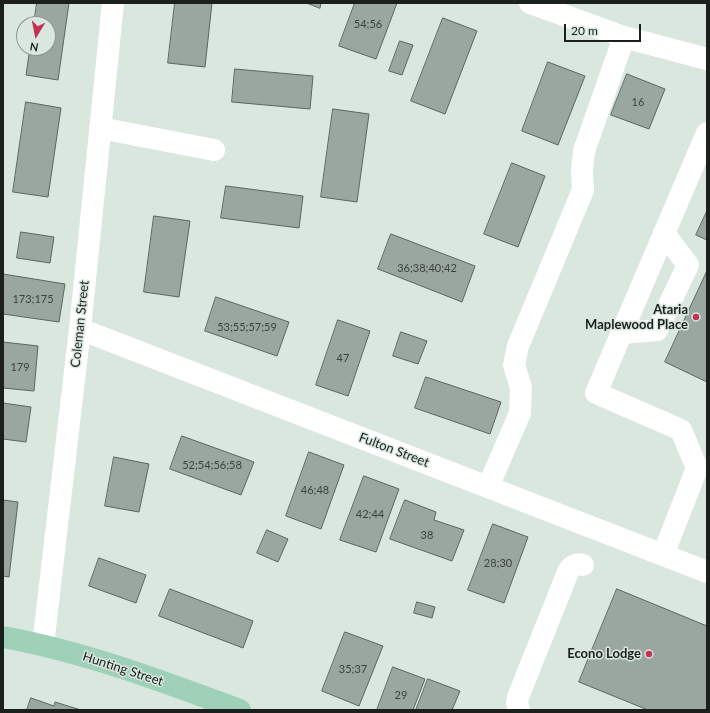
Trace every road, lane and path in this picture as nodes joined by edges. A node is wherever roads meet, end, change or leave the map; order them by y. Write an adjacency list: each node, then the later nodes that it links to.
1 (113, 3): 5 (street, Coleman Street)
2 (530, 3): 3 (street)
3 (624, 37): 4 (street); 11 (street)
4 (707, 60)
5 (100, 128): 7 (street); 9 (street, Coleman Street)
6 (707, 133): 8 (street)
7 (214, 150)
8 (664, 234): 10 (street); 10 (street)
9 (80, 329): 11 (street, Fulton Street); 16 (street, Coleman Street)
10 (622, 333): 12 (street)
11 (488, 487): 12 (street, Fulton Street)
12 (663, 555): 14 (street, Fulton Street)
13 (583, 565): 18 (street)
14 (707, 572)
15 (3, 637): 16 (main road, Hunting Street)
16 (43, 645): 17 (main road, Hunting Street)
17 (240, 710)
18 (519, 710)

